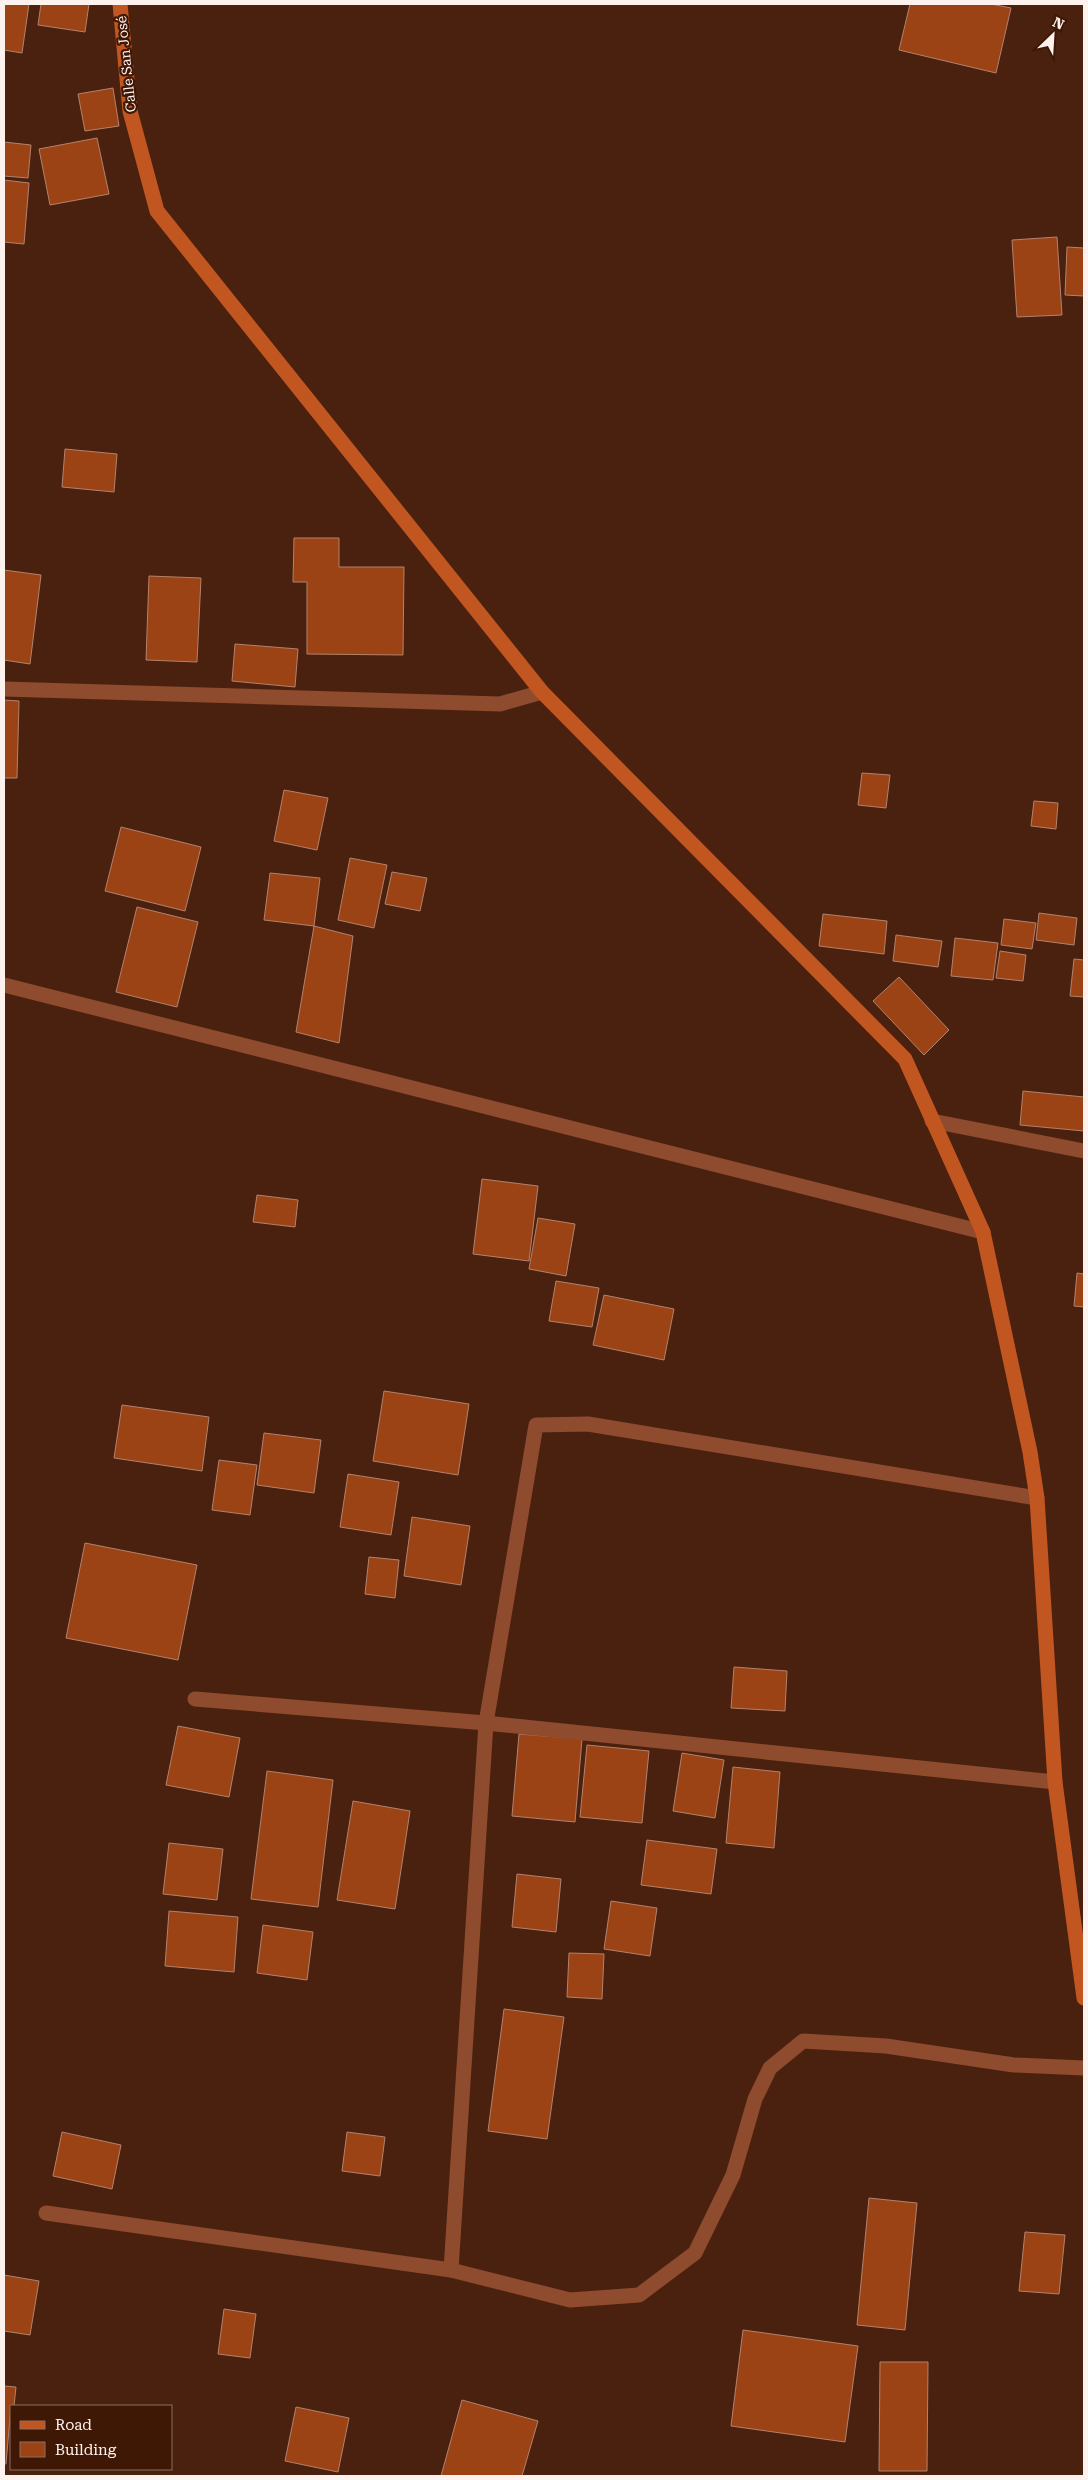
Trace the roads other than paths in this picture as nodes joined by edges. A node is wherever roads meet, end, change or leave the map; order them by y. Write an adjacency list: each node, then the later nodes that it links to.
1 (120, 4): 3 (street, Calle San José)
2 (4, 688): 3 (street)
3 (542, 692): 5 (street)
4 (4, 985): 7 (street)
5 (932, 1121): 6 (street); 7 (street)
6 (1084, 1151)
7 (983, 1232): 8 (street)
8 (1037, 1498): 10 (street); 11 (street)
9 (195, 1699): 10 (street)
10 (486, 1723): 11 (street); 15 (street)
11 (1056, 1782): 12 (street)
12 (1084, 1998)
13 (1084, 2068): 15 (street)
14 (46, 2214): 15 (street)
15 (451, 2270)

